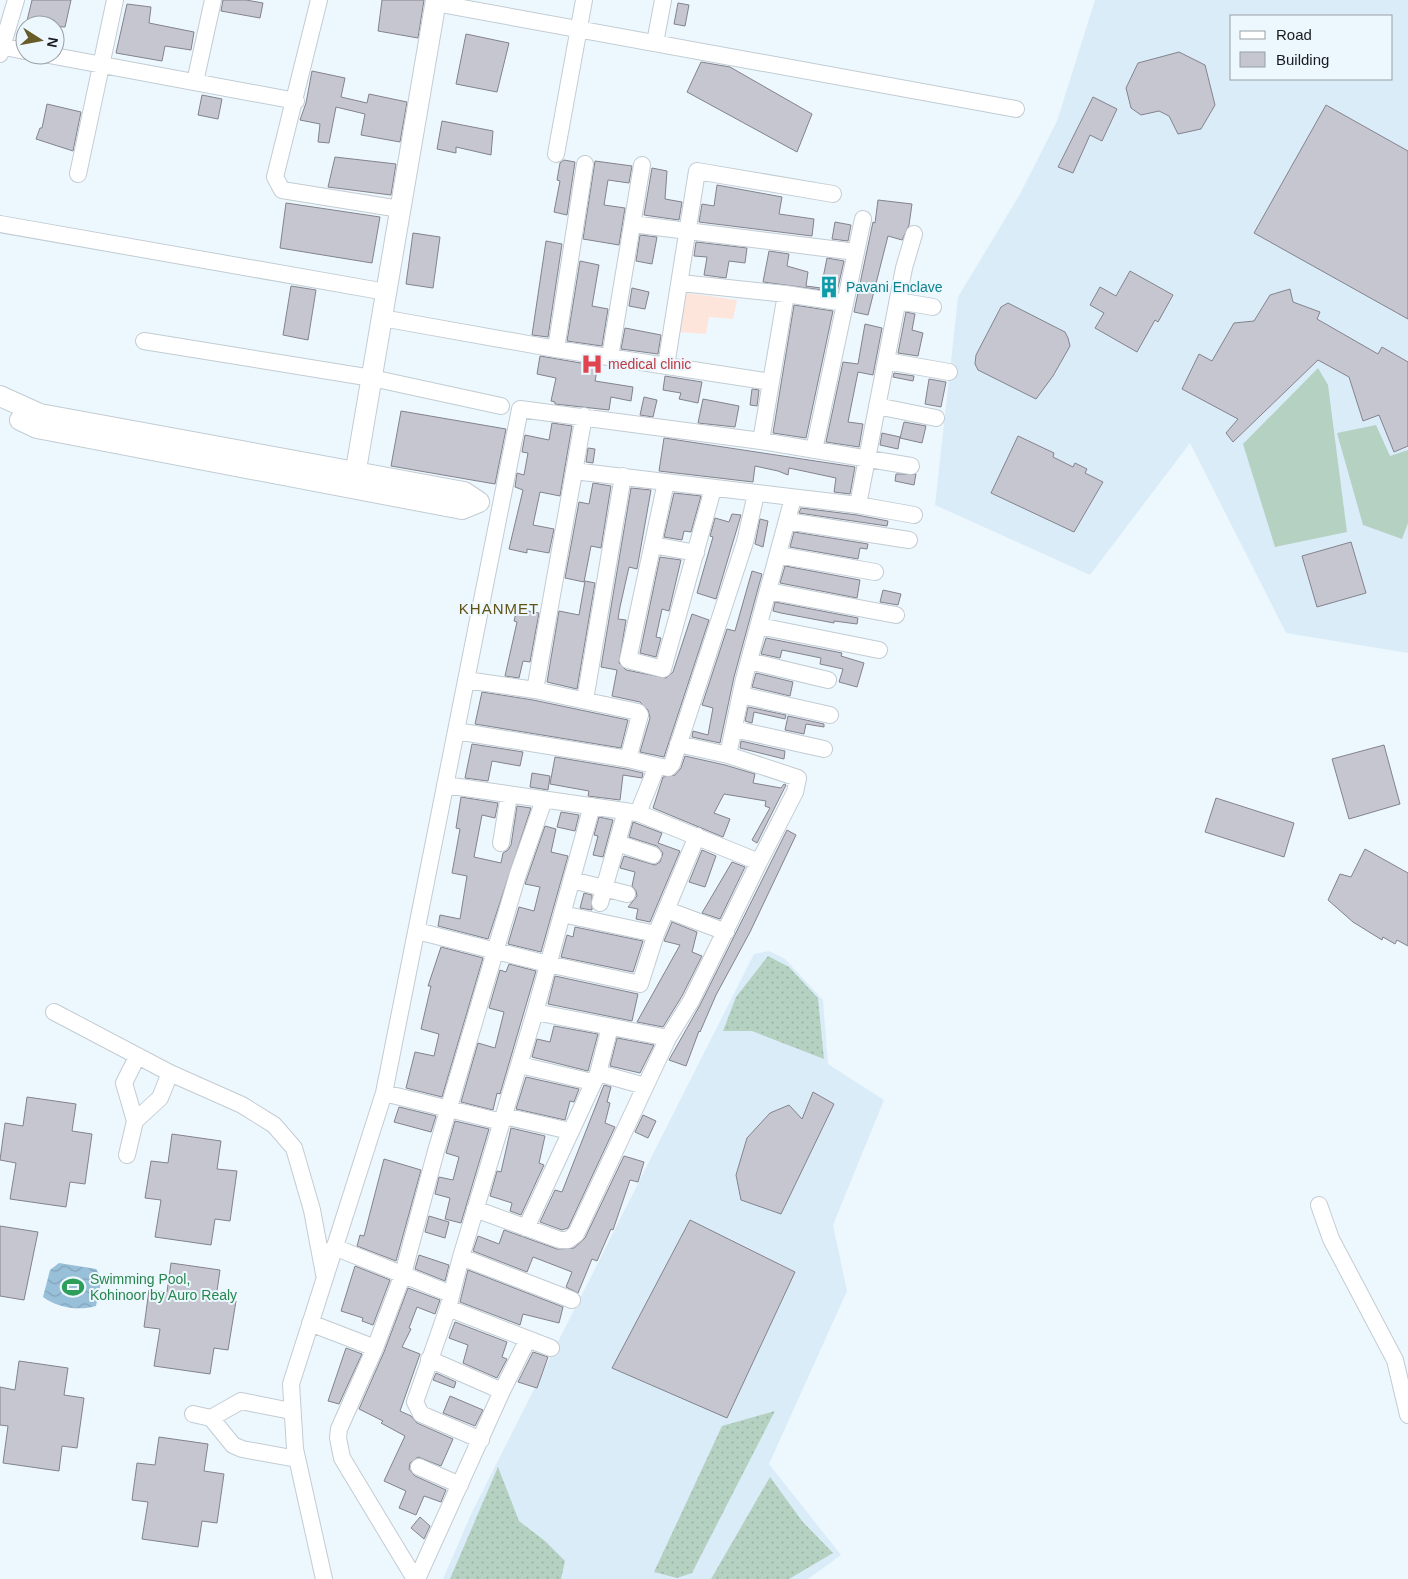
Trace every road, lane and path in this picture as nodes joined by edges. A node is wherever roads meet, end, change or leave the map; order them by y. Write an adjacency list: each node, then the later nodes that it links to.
1 (16, 0): 10 (street)
2 (115, 0): 13 (street)
3 (213, 0): 14 (street)
4 (319, 0): 15 (street)
5 (584, 0): 8 (street)
6 (663, 0): 9 (street)
7 (435, 2): 8 (street); 22 (street)
8 (580, 29): 9 (street); 17 (street)
9 (655, 43): 16 (street)
10 (1, 49): 11 (street)
11 (15, 50)
12 (65, 58): 13 (street)
13 (103, 65): 14 (street); 20 (street)
14 (195, 82): 15 (street)
15 (296, 101): 22 (street)
16 (1016, 109)
17 (556, 154)
18 (584, 164): 37 (street)
19 (642, 165): 25 (street)
20 (78, 174)
21 (834, 194): 26 (street)
22 (400, 209): 30 (street)
23 (863, 219): 28 (street)
24 (0, 224): 30 (street)
25 (632, 224): 26 (street); 38 (street)
26 (688, 230): 28 (street); 29 (street)
27 (914, 234): 32 (street)
28 (856, 252): 33 (street)
29 (681, 282): 31 (street); 40 (street)
30 (386, 292): 35 (street)
31 (786, 294): 33 (street); 43 (street)
32 (898, 300): 34 (street); 39 (street)
33 (845, 303): 51 (street)
34 (933, 307)
35 (382, 318): 37 (street); 42 (street)
36 (144, 341): 42 (street)
37 (556, 349): 38 (street)
38 (610, 357): 40 (street)
39 (886, 361): 41 (street); 46 (street)
40 (666, 366): 43 (street)
41 (949, 372)
42 (372, 378): 45 (street); 56 (street)
43 (771, 382): 50 (street)
44 (0, 396): 56 (street)
45 (501, 406)
46 (877, 406): 49 (street); 52 (street)
47 (0, 412): 56 (street)
48 (584, 416): 50 (street); 54 (street); 63 (street)
49 (936, 418)
50 (761, 441): 51 (street)
51 (814, 450): 52 (street)
52 (867, 459): 53 (street); 62 (street)
53 (911, 466)
54 (574, 471): 55 (street); 78 (street)
55 (623, 476): 57 (street); 80 (street)
56 (355, 479): 61 (street)
57 (666, 482): 58 (street); 67 (street)
58 (713, 489): 59 (street); 68 (street)
59 (756, 494): 60 (street); 84 (street)
60 (793, 498): 62 (street); 65 (street)
61 (479, 502): 63 (street)
62 (858, 504): 64 (street)
63 (500, 507): 76 (street)
64 (914, 515)
65 (787, 521): 66 (street); 69 (street)
66 (909, 540)
67 (653, 545): 68 (street); 68 (street)
68 (696, 554)
69 (778, 555): 70 (street); 71 (street)
70 (875, 572)
71 (768, 591): 72 (street); 73 (street)
72 (896, 614)
73 (759, 626): 74 (street); 75 (street)
74 (879, 650)
75 (749, 661): 77 (street); 79 (street)
76 (466, 680): 78 (street); 83 (street)
77 (828, 680)
78 (535, 690): 80 (street)
79 (741, 695): 81 (street); 82 (street)
80 (585, 700): 87 (street)
81 (830, 715)
82 (734, 729): 85 (street); 86 (street)
83 (456, 731): 87 (street); 89 (street)
84 (678, 744): 86 (street); 88 (street)
85 (824, 749)
86 (728, 755): 98 (street)
87 (628, 760): 88 (street)
88 (657, 766): 93 (street)
89 (446, 785): 90 (street); 104 (street)
90 (509, 795): 91 (street); 95 (street)
91 (544, 800): 92 (street); 107 (street)
92 (592, 806): 93 (street); 99 (street)
93 (632, 812): 94 (street); 96 (street)
94 (697, 836): 98 (street); 102 (street)
95 (501, 843)
96 (617, 843): 97 (street); 101 (street)
97 (653, 855)
98 (759, 862): 105 (street)
99 (572, 880): 101 (street); 103 (street)
100 (627, 894): 101 (street)
101 (602, 896)
102 (667, 910): 105 (street); 106 (street)
103 (562, 914): 106 (street); 108 (street)
104 (417, 931): 107 (street); 118 (street)
105 (726, 932): 112 (street)
106 (656, 934): 108 (street)
107 (496, 950): 108 (street); 119 (street)
108 (548, 964): 110 (street)
109 (54, 1012): 113 (street)
110 (535, 1012): 111 (street); 114 (street)
111 (610, 1027): 112 (street); 116 (street)
112 (668, 1038): 117 (street)
113 (137, 1057): 115 (street); 121 (street)
114 (520, 1065): 116 (street); 120 (street)
115 (170, 1073): 121 (street); 130 (street)
116 (595, 1077): 117 (street); 122 (street)
117 (645, 1086): 126 (street)
118 (384, 1093): 119 (street); 127 (street)
119 (449, 1108): 120 (street); 129 (street)
120 (503, 1119): 122 (street); 125 (street)
121 (135, 1121): 123 (street)
122 (570, 1131): 126 (street)
123 (127, 1155)
124 (1318, 1205): 141 (street)
125 (475, 1209): 126 (street); 128 (street)
126 (526, 1228)
127 (334, 1247): 129 (street); 130 (street)
128 (461, 1257): 131 (street); 132 (street)
129 (403, 1274): 132 (street); 135 (street)
130 (325, 1276): 133 (street)
131 (572, 1300)
132 (450, 1301): 134 (street); 137 (street)
133 (310, 1323): 135 (street); 139 (street)
134 (528, 1339): 136 (street); 138 (street)
135 (375, 1348): 148 (street)
136 (551, 1348)
137 (429, 1360): 138 (street); 143 (street)
138 (502, 1390): 143 (street)
139 (291, 1411): 142 (street); 144 (street)
140 (193, 1414): 142 (street)
141 (1408, 1415)
142 (211, 1418): 144 (street)
143 (480, 1440): 146 (street)
144 (297, 1460): 147 (street)
145 (419, 1467): 146 (street)
146 (460, 1485): 148 (street)
147 (324, 1579)
148 (416, 1579)

